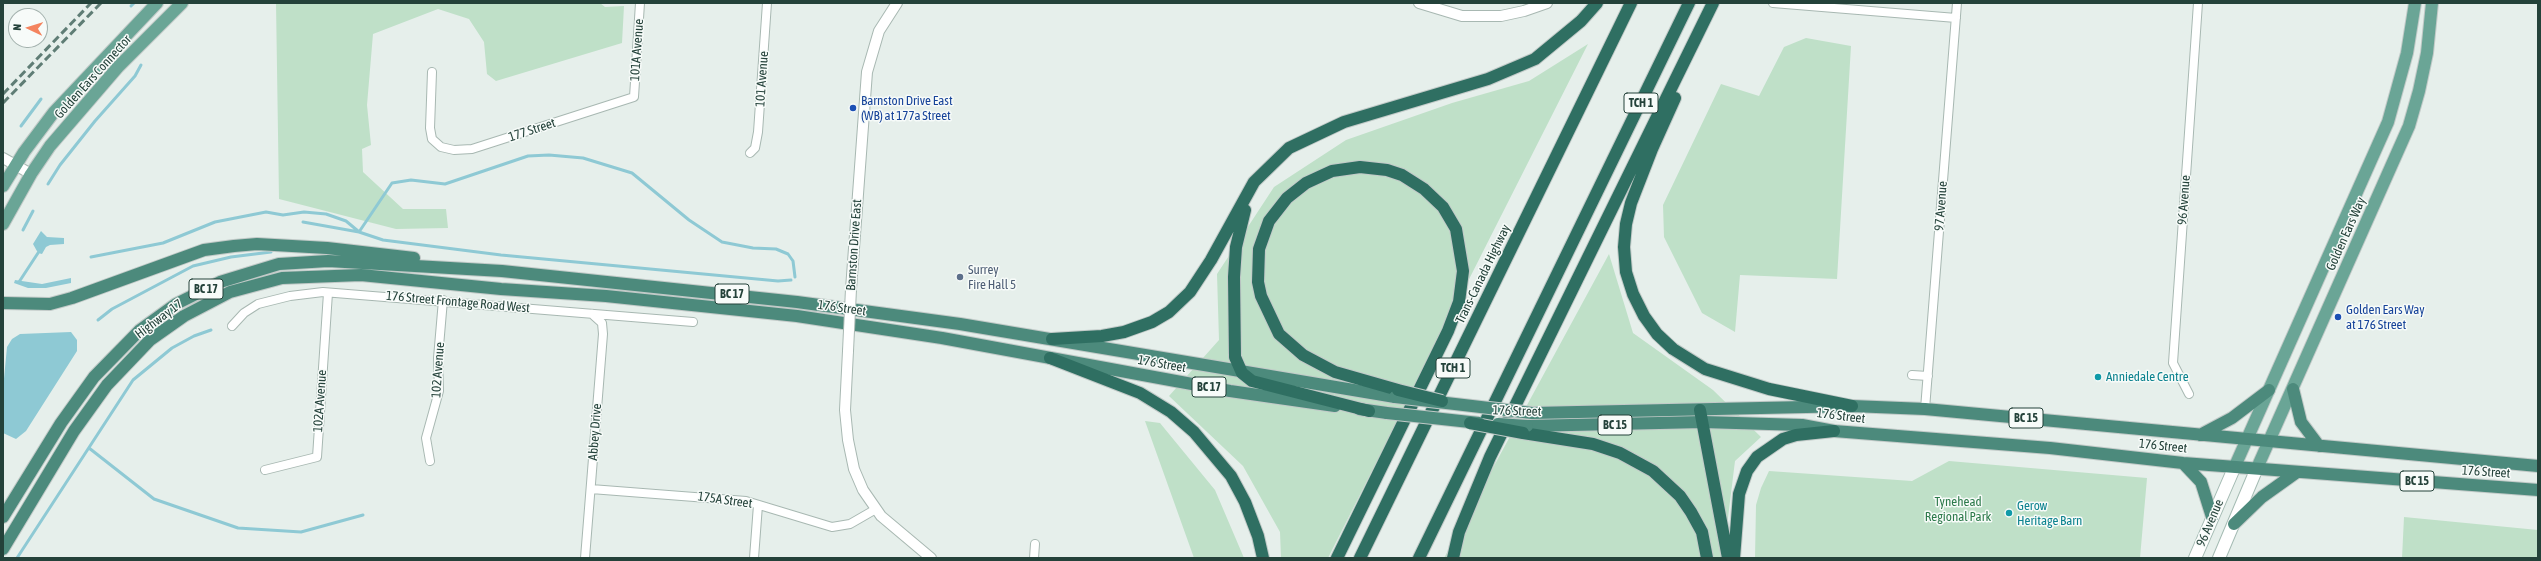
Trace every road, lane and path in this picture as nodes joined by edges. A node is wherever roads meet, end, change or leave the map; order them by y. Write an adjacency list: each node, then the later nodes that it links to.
1 (157, 3): 23 (main road, Golden Ears Connector)
2 (182, 3): 24 (main road, Golden Ears Connector)
3 (640, 3): 20 (street, 101A Avenue)
4 (767, 3): 21 (street, 101 Avenue)
5 (897, 3): 66 (street, Barnston Drive East, bridge)
6 (1419, 3): 7 (street)
7 (1547, 3)
8 (1597, 3): 25 (highway)
9 (1630, 3): 78 (highway, Trans-Canada Highway / TCH 1)
10 (1689, 3): 79 (highway, TCH 1)
11 (1713, 3): 80 (highway)
12 (1717, 3): 45 (highway)
13 (1773, 3): 18 (street)
14 (1957, 3): 18 (street, 97 Avenue)
15 (2198, 3): 44 (street, 96 Avenue)
16 (2415, 3): 42 (main road, Golden Ears Way)
17 (2432, 3): 41 (main road, Golden Ears Way)
18 (1956, 18): 40 (street, 97 Avenue)
19 (432, 72): 20 (street, 177 Street)
20 (634, 97)
21 (750, 153)
22 (3, 158): 23 (street)
23 (15, 165): 24 (street); 26 (main road, Golden Ears Connector)
24 (31, 174): 27 (main road, Golden Ears Connector)
25 (1254, 182): 36 (highway); 38 (highway)
26 (3, 186)
27 (3, 224)
28 (502, 271): 32 (highway); 36 (highway, 176 Street / BC 17); 67 (highway, Highway 17 / BC 17)
29 (501, 289): 37 (highway, 176 Street / BC 17); 71 (highway, Highway 17 / BC 17)
30 (328, 293): 31 (street, 176 Street Frontage Road West); 35 (street, 176 Street Frontage Road West); 61 (street, 102A Avenue)
31 (443, 300): 33 (street, 176 Street Frontage Road West); 56 (street, 102 Avenue)
32 (3, 303)
33 (590, 313): 34 (street, 176 Street Frontage Road West); 63 (street, Abbey Drive)
34 (693, 322)
35 (232, 326)
36 (1052, 339): 38 (highway, 176 Street / BC 17)
37 (1050, 358): 47 (highway, 176 Street / BC 17); 76 (highway)
38 (1240, 370): 43 (highway, 176 Street / BC 17); 47 (highway)
39 (1912, 375): 40 (street)
40 (1928, 376): 46 (street, 97 Avenue)
41 (2292, 389): 54 (main road, Golden Ears Way); 55 (highway)
42 (2268, 390): 52 (highway); 53 (main road, Golden Ears Way)
43 (1397, 393): 48 (highway, 176 Street / BC 15, bridge); 77 (highway)
44 (2190, 394)
45 (1852, 406): 46 (highway, 176 Street / BC 15); 48 (highway, 176 Street / BC 15)
46 (1925, 409): 52 (highway, 176 Street / BC 15)
47 (1369, 410): 50 (highway, 176 Street / BC 17, bridge)
48 (1700, 410): 49 (highway)
49 (1703, 422): 50 (highway, 176 Street / BC 15); 51 (highway, 176 Street / BC 15); 82 (highway)
50 (1525, 429): 81 (highway)
51 (1834, 430): 57 (highway, 176 Street / BC 15); 83 (highway)
52 (2200, 435): 53 (highway, 176 Street / BC 15)
53 (2247, 439): 54 (highway, 176 Street / BC 15); 58 (main road, Golden Ears Way)
54 (2269, 441): 55 (highway, 176 Street / BC 15); 60 (main road, Golden Ears Way)
55 (2319, 446): 59 (highway, 176 Street / BC 15)
56 (430, 461)
57 (2183, 463): 58 (highway, 176 Street / BC 15); 68 (highway)
58 (2235, 466): 60 (highway, 176 Street / BC 15); 68 (main road, 96 Avenue)
59 (2538, 466)
60 (2257, 468): 62 (highway, 176 Street / BC 15); 69 (main road, 96 Avenue)
61 (265, 470)
62 (2297, 472): 64 (highway, 176 Street / BC 15); 69 (highway)
63 (591, 489): 65 (street, 175A Street); 72 (street, Abbey Drive)
64 (2538, 490)
65 (758, 505): 66 (street, 175A Street); 73 (street)
66 (876, 509): 74 (street, Barnston Drive East)
67 (3, 517)
68 (2212, 517): 84 (main road, 96 Avenue)
69 (2234, 524): 85 (main road, 96 Avenue)
70 (1034, 544): 75 (street)
71 (3, 549)
72 (585, 558)
73 (754, 558)
74 (931, 558)
75 (1034, 558)
76 (1263, 558)
77 (1337, 558)
78 (1360, 558)
79 (1419, 558)
80 (1453, 558)
81 (1707, 558)
82 (1728, 558)
83 (1734, 558)
84 (2195, 558)
85 (2218, 558)

